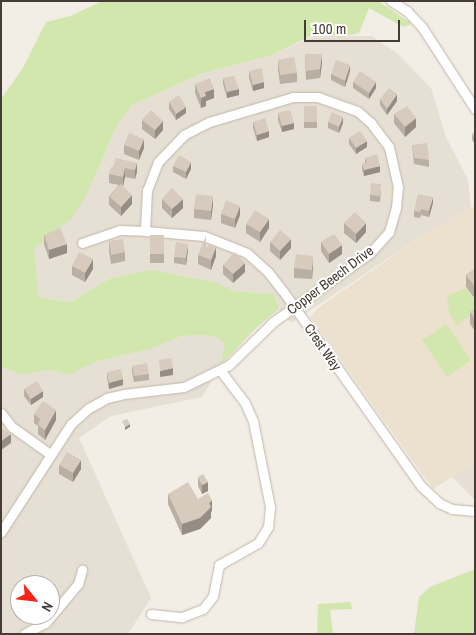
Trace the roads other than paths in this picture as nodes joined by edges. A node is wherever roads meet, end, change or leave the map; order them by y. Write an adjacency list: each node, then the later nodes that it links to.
1 (391, 1): 2 (street)
2 (475, 108)
3 (145, 231): 4 (street, Crest Way); 5 (street, Crest Way); 5 (street, Copper Beech Drive)
4 (82, 243)
5 (296, 308): 6 (street, Copper Beech Drive); 9 (street, Crest Way)
6 (220, 370): 8 (street, Copper Beech Drive); 12 (street)
7 (1, 413): 8 (street)
8 (50, 454): 10 (street, Copper Beech Drive)
9 (475, 511)
10 (1, 532)
11 (82, 570): 13 (street)
12 (151, 614)
13 (24, 634)

